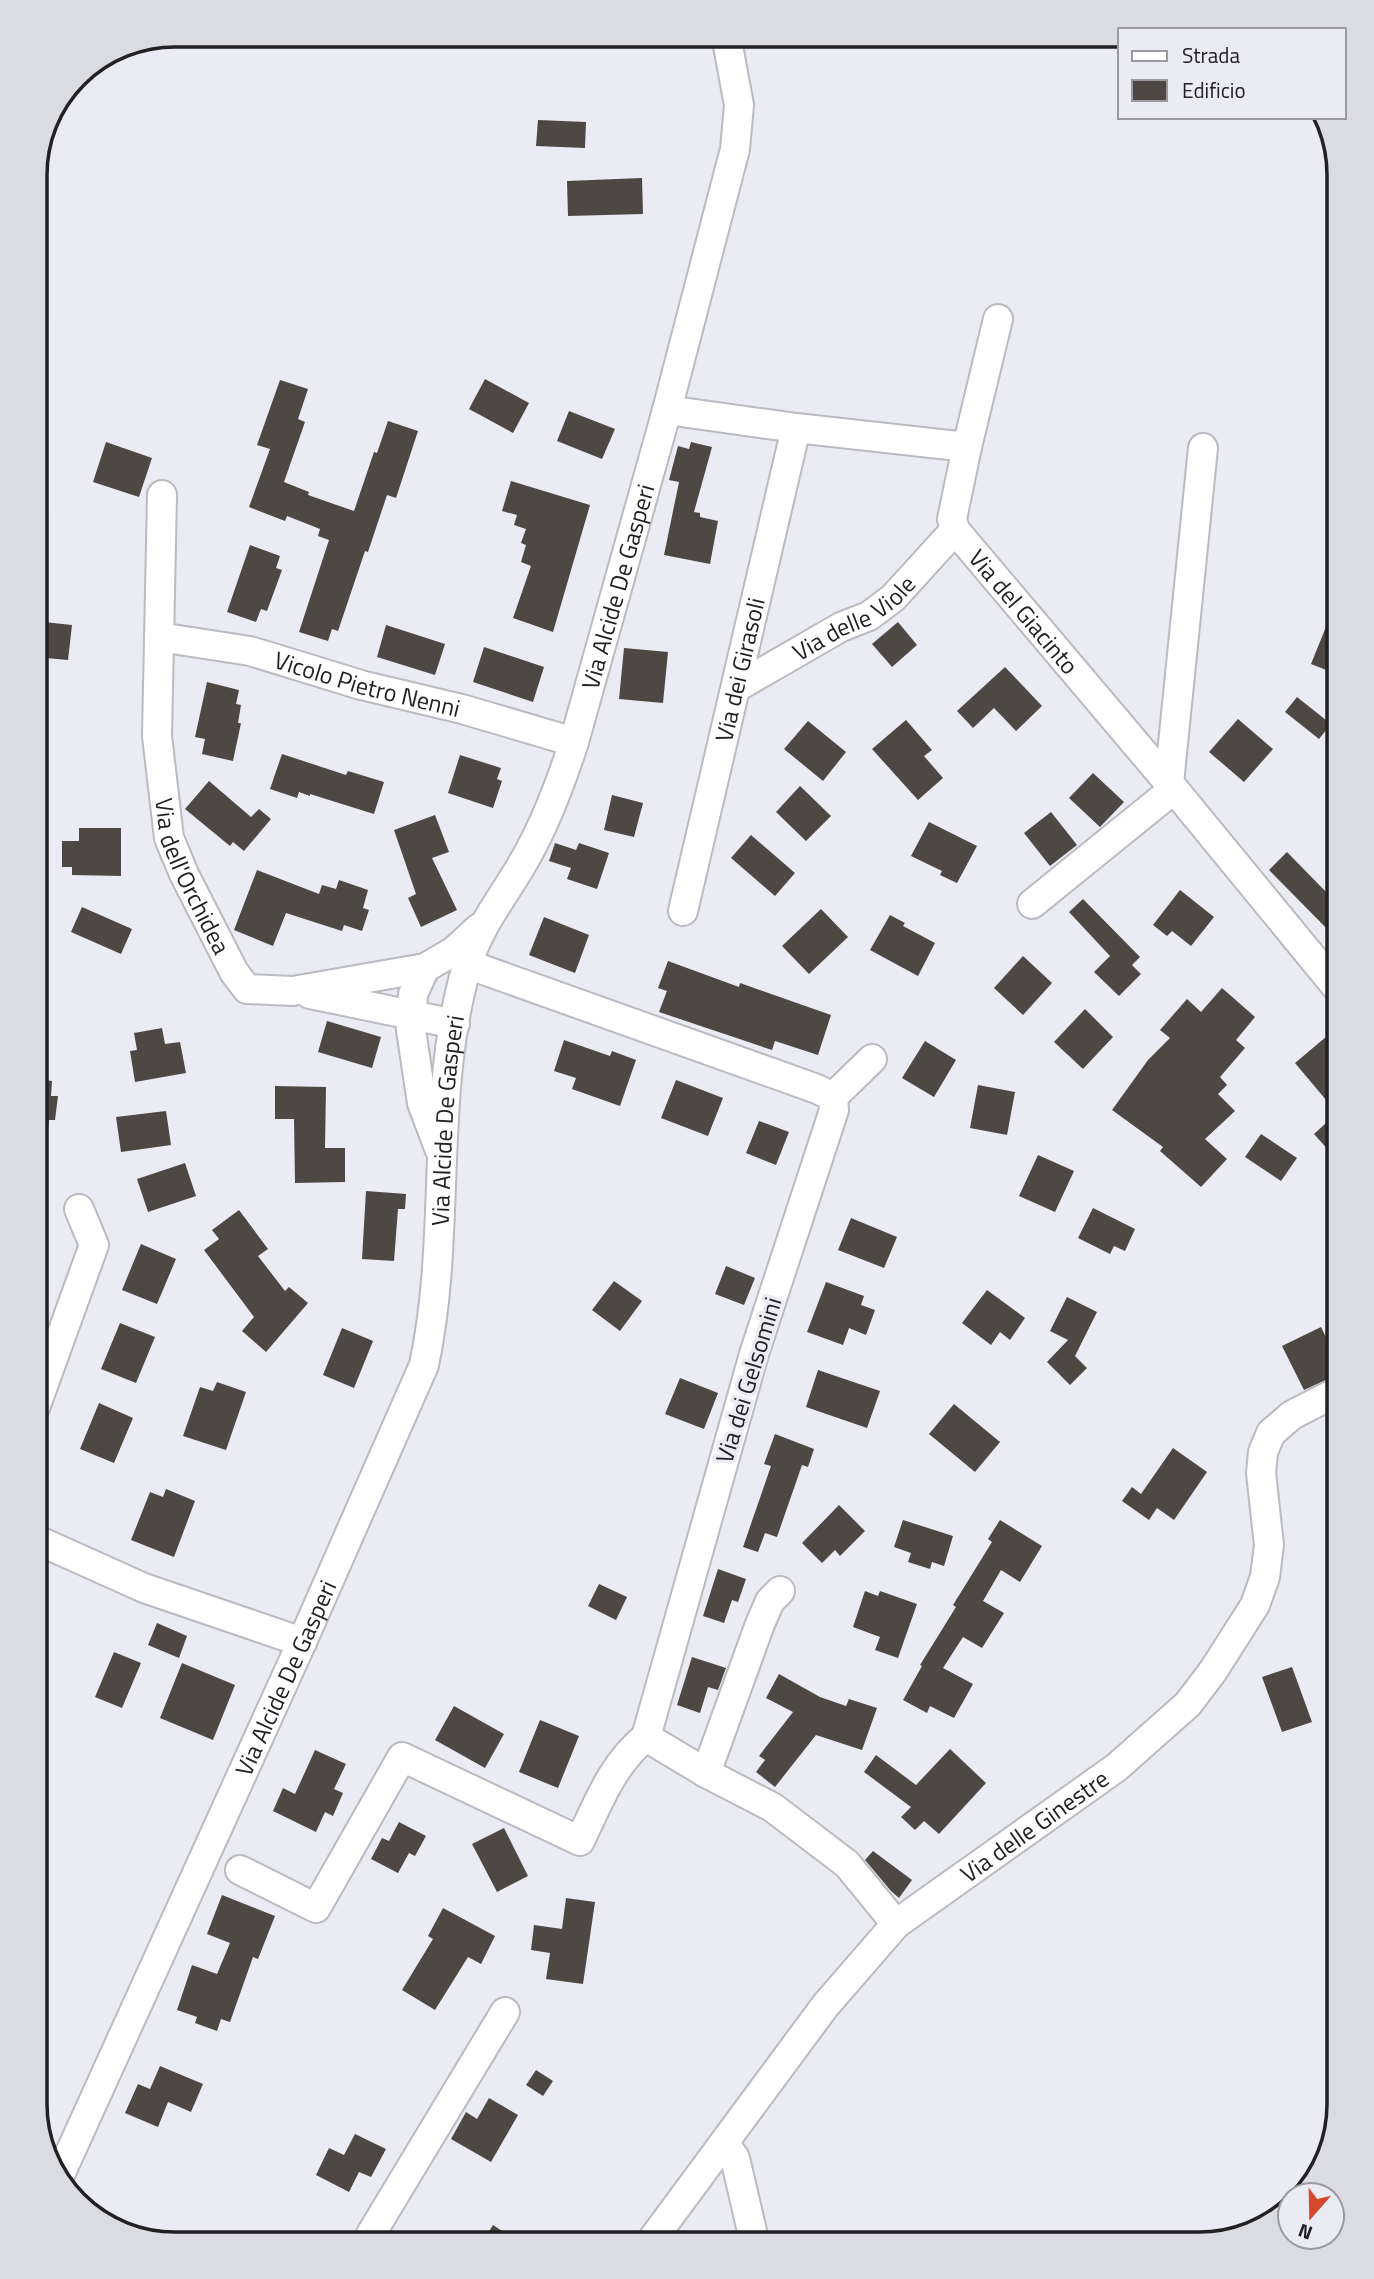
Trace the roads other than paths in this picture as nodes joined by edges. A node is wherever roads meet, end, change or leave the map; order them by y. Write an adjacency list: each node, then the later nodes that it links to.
1 (728, 48): 3 (street, Via Alcide De Gasperi)
2 (998, 319): 5 (street, Via del Giacinto)
3 (667, 410): 4 (street); 11 (street, Via Alcide De Gasperi)
4 (796, 428): 5 (street); 10 (street, Via dei Girasoli)
5 (967, 447): 8 (street, Via del Giacinto)
6 (1203, 448): 12 (street)
7 (162, 495): 9 (street, Via dell'Orchidea)
8 (955, 530): 10 (street, Via delle Viole); 12 (street, Via del Giacinto)
9 (159, 637): 11 (street, Vicolo Pietro Nenni); 19 (street, Via dell'Orchidea)
10 (737, 687): 14 (street, Via dei Girasoli)
11 (574, 742): 15 (street, Via Alcide De Gasperi)
12 (1172, 786): 13 (street); 18 (street, Via del Giacinto)
13 (1032, 904)
14 (683, 911)
15 (486, 922): 16 (street, Via Alcide De Gasperi); 17 (street, Via dell'Orchidea)
16 (467, 964): 21 (street, Via Alcide De Gasperi); 23 (street)
17 (425, 968): 19 (street, Via dell'Orchidea); 20 (street)
18 (1327, 975)
19 (293, 990): 20 (street)
20 (411, 1015): 21 (street); 24 (street)
21 (454, 1024): 24 (street, Via Alcide De Gasperi)
22 (872, 1059): 23 (street)
23 (833, 1097): 31 (street, Via dei Gelsomini)
24 (442, 1156): 30 (street, Via Alcide De Gasperi)
25 (79, 1209): 26 (street)
26 (47, 1374)
27 (1327, 1397): 34 (street, Via delle Ginestre)
28 (47, 1545): 30 (street)
29 (780, 1591): 32 (street)
30 (302, 1642): 37 (street, Via Alcide De Gasperi)
31 (646, 1737): 32 (street); 33 (street)
32 (706, 1773): 34 (street)
33 (240, 1870)
34 (896, 1924): 36 (street, Via delle Ginestre)
35 (505, 2012): 38 (street)
36 (724, 2143): 39 (street, Via delle Ginestre); 40 (street)
37 (64, 2166)
38 (373, 2231)
39 (658, 2231)
40 (752, 2232)

